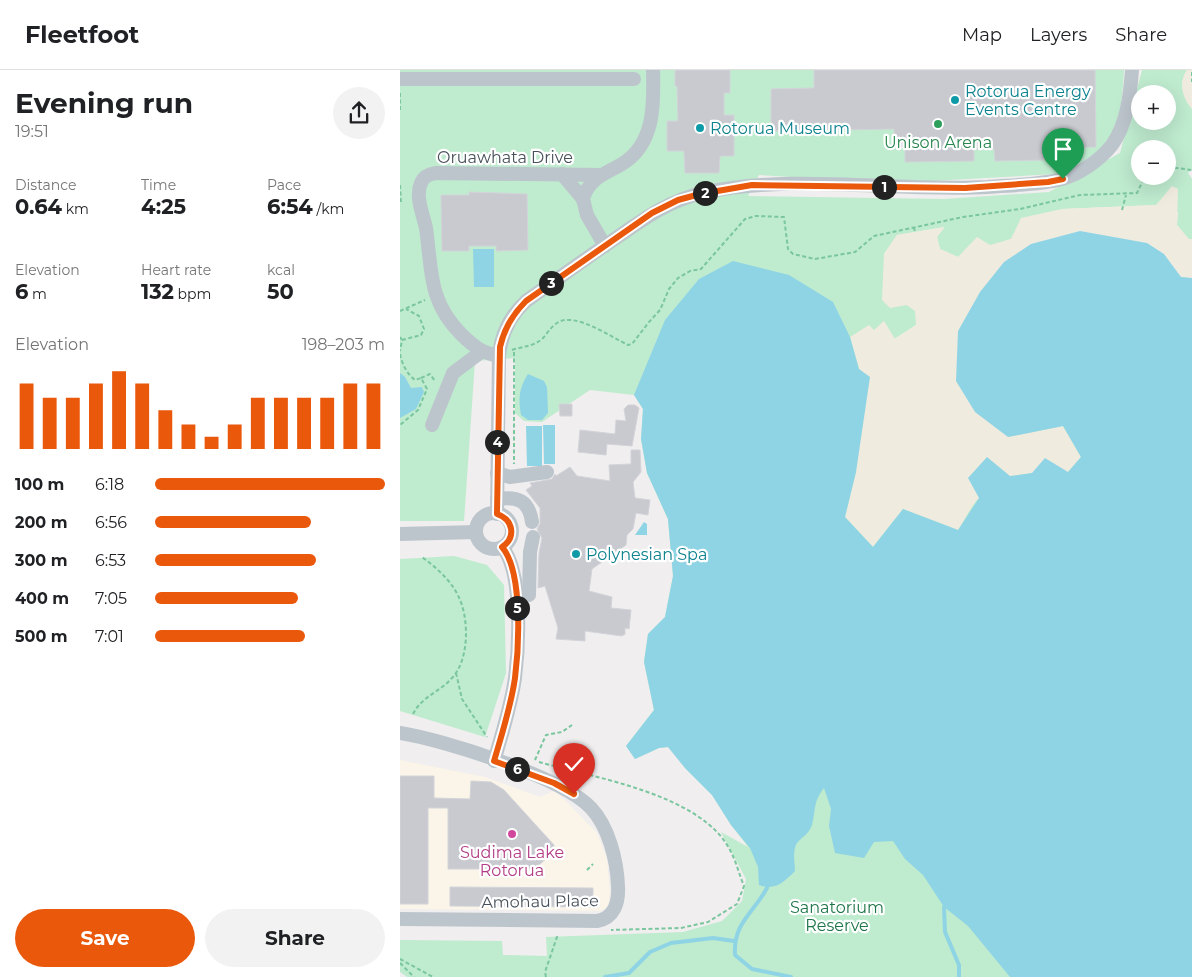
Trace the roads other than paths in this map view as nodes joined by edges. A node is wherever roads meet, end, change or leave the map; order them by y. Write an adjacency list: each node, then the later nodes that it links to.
1 (653, 70): 6 (street, Oruawhata Drive)
2 (1132, 70): 8 (street)
3 (400, 78): 4 (street)
4 (634, 79)
5 (562, 174): 6 (street, Oruawhata Drive); 7 (street); 9 (street, Oruawhata Drive)
6 (601, 175): 7 (street, Oruawhata Drive)
7 (583, 199): 8 (street)
8 (605, 246): 10 (street)
9 (481, 352): 10 (street); 11 (street)
10 (499, 356): 13 (street)
11 (432, 426)
12 (547, 472): 13 (street)
13 (497, 473): 14 (street)
14 (497, 498): 15 (street); 16 (street)
15 (497, 514): 17 (street); 20 (street)
16 (532, 522)
17 (476, 532): 18 (street); 20 (street)
18 (400, 534)
19 (533, 537): 21 (street)
20 (505, 551): 21 (street); 24 (street)
21 (530, 559): 22 (street)
22 (529, 595)
23 (400, 733): 24 (street)
24 (494, 761): 25 (street, Amohau Place)
25 (400, 919)

